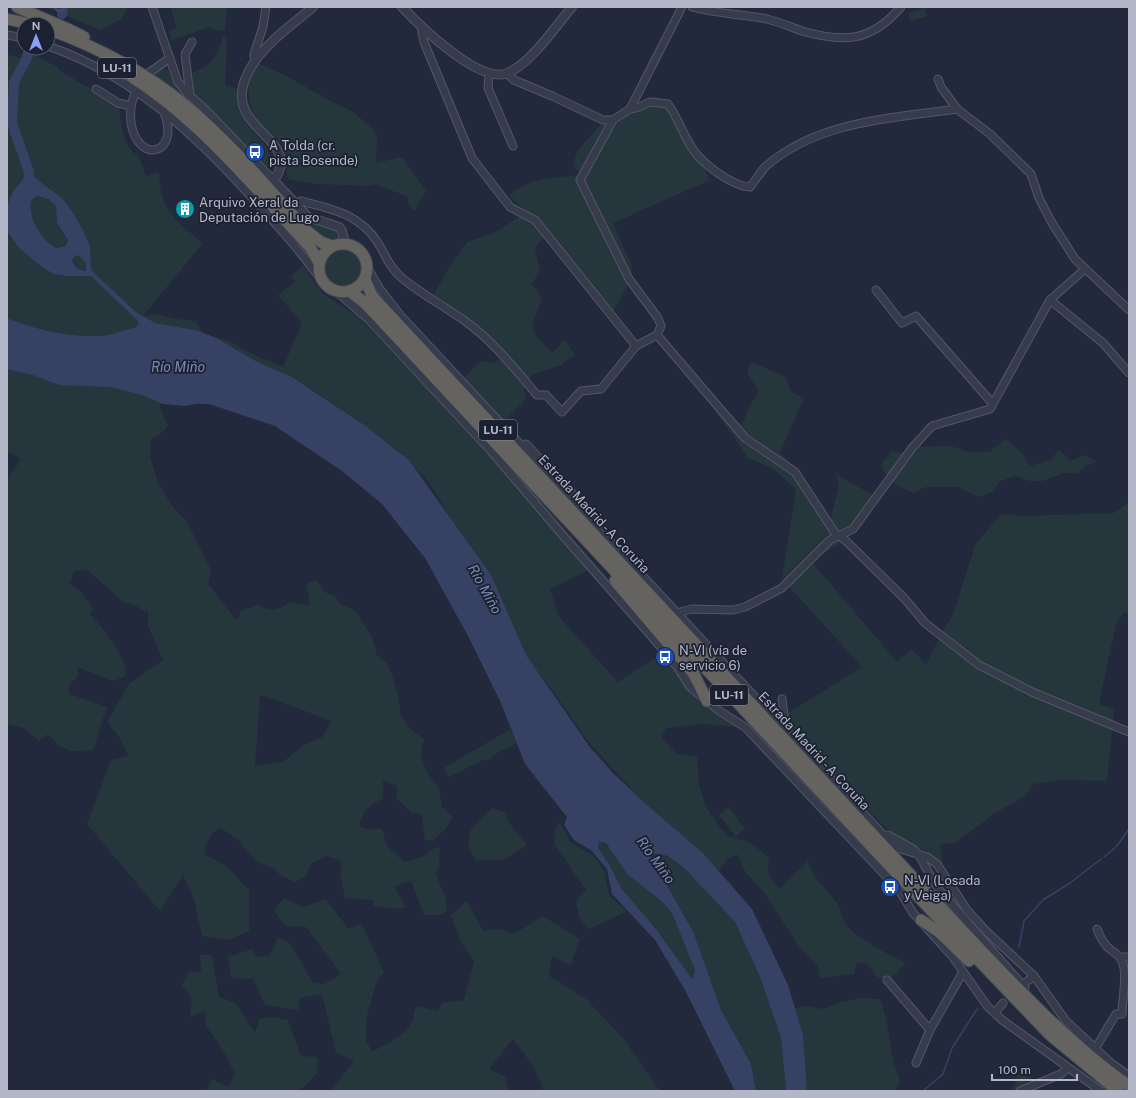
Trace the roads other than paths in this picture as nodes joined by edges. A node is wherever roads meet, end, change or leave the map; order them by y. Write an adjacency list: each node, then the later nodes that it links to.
1 (17, 7): 21 (highway)
2 (152, 7): 15 (street)
3 (266, 7): 16 (street)
4 (313, 7): 16 (street)
5 (402, 7): 10 (street)
6 (572, 7): 19 (street)
7 (682, 7): 26 (street)
8 (692, 7): 9 (street)
9 (901, 7)
10 (421, 26): 18 (street); 48 (street)
11 (56, 33): 21 (highway, LU-11)
12 (56, 40): 37 (highway, LU-11)
13 (192, 42): 24 (street)
14 (56, 49): 28 (street)
15 (170, 58): 17 (street); 24 (street)
16 (255, 61): 33 (street)
17 (150, 72)
18 (489, 73): 19 (street); 32 (street)
19 (506, 73): 29 (street)
20 (938, 79): 27 (street)
21 (158, 84): 36 (highway, LU-11)
22 (96, 89): 25 (street)
23 (134, 96): 25 (street)
24 (190, 96): 33 (street)
25 (131, 106): 31 (street)
26 (630, 109): 27 (street); 29 (street)
27 (956, 109): 39 (street)
28 (164, 112): 30 (street); 31 (street)
29 (613, 120): 47 (street)
30 (184, 128): 31 (street); 40 (street)
31 (169, 133)
32 (513, 146)
33 (274, 181): 34 (street)
34 (294, 204): 35 (street); 48 (street)
35 (345, 244): 36 (highway); 38 (highway)
36 (332, 246): 37 (highway)
37 (319, 263): 40 (highway, LU-11)
38 (367, 266): 41 (highway); 53 (street)
39 (1085, 269): 45 (street); 46 (street)
40 (321, 279): 43 (highway)
41 (365, 279): 44 (highway); 71 (highway, Estrada Madrid - A Coruña / LU-11)
42 (876, 290): 50 (street)
43 (336, 291): 44 (highway); 55 (street)
44 (349, 291): 51 (highway, Estrada Madrid - A Coruña / LU-11)
45 (1050, 300): 49 (street); 50 (street)
46 (1129, 310)
47 (657, 334): 48 (street); 52 (street)
48 (636, 346)
49 (1129, 373)
50 (993, 404): 52 (street)
51 (536, 487): 55 (highway); 78 (highway, Estrada Madrid - A Coruña / LU-11)
52 (840, 536): 53 (street); 57 (street)
53 (677, 613): 56 (street)
54 (782, 699): 56 (street)
55 (707, 701): 59 (street)
56 (782, 724): 58 (street)
57 (1129, 732)
58 (919, 855): 63 (street); 71 (street)
59 (921, 920): 62 (street); 78 (highway)
60 (1097, 929): 61 (street)
61 (1125, 960): 68 (street)
62 (963, 972): 67 (street); 69 (street)
63 (1034, 976): 65 (street); 70 (street)
64 (887, 980): 69 (street)
65 (1025, 983)
66 (1003, 1003): 67 (street)
67 (995, 1013): 73 (street)
68 (1126, 1015): 70 (street)
69 (930, 1030): 72 (street)
70 (1095, 1049): 74 (street)
71 (1083, 1050): 75 (highway, Estrada Madrid - A Coruña / LU-11)
72 (916, 1063)
73 (1068, 1068): 76 (street); 77 (street)
74 (1129, 1076)
75 (1129, 1086)
76 (1020, 1091)
77 (1101, 1091)
78 (1117, 1091)

